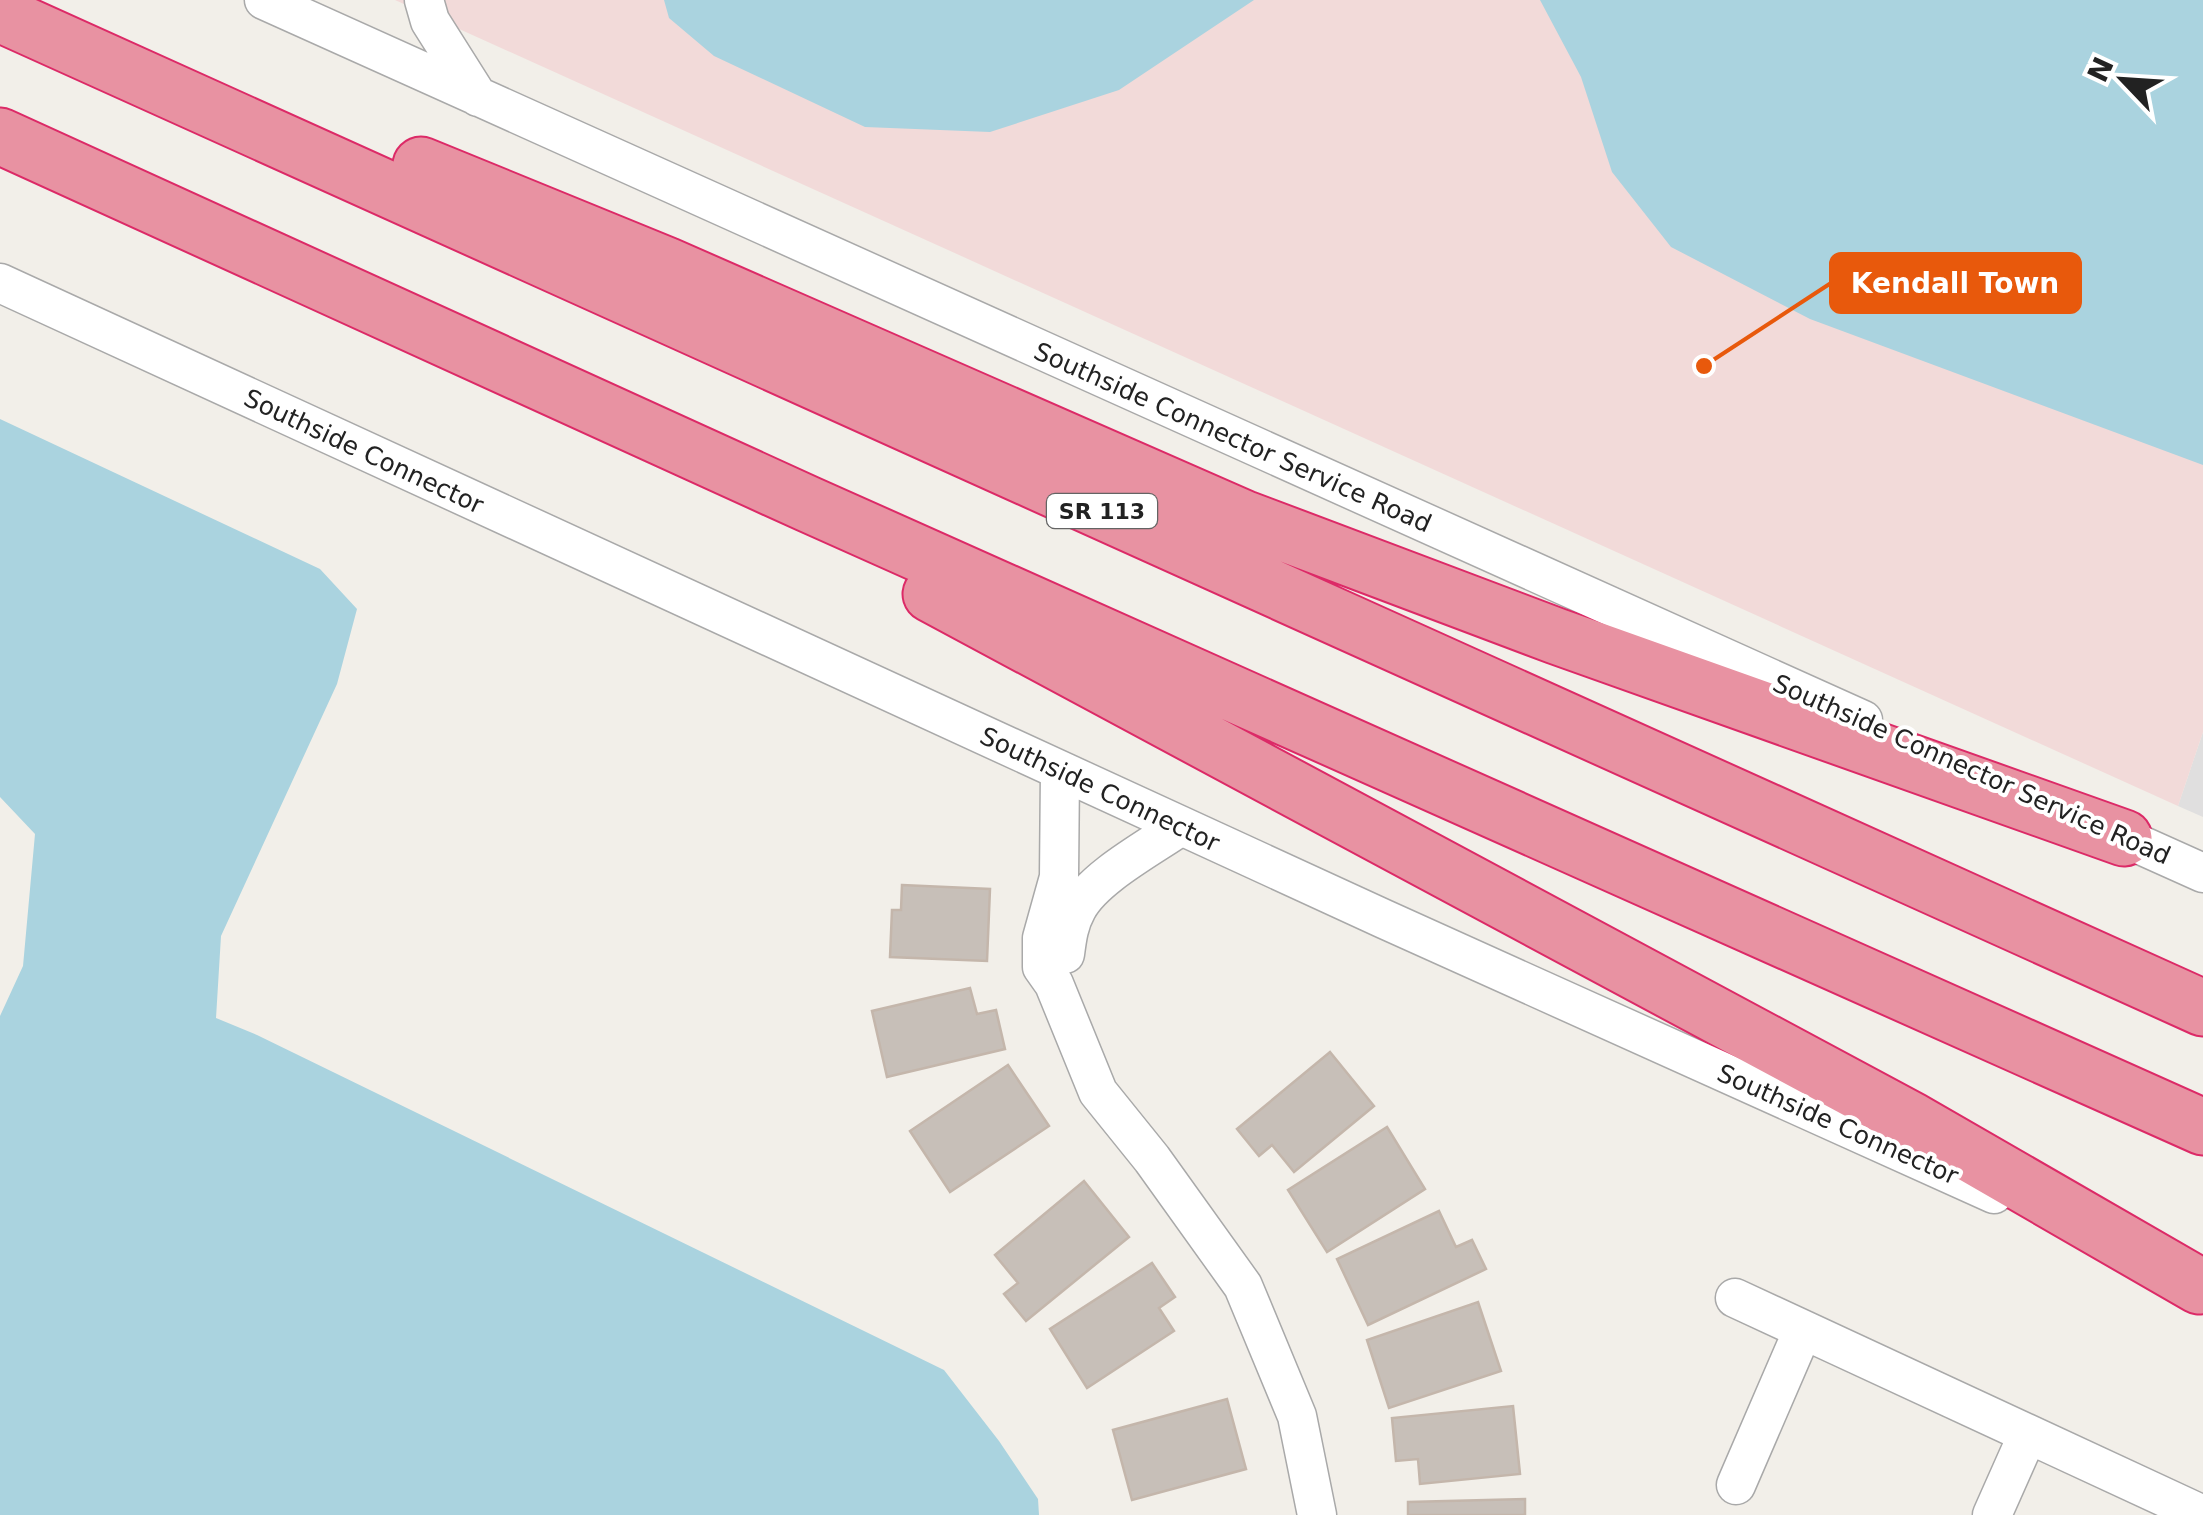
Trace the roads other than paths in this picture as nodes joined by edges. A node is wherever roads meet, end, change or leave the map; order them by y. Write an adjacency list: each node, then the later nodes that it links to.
1 (15, 0): 11 (highway)
2 (264, 0): 5 (street, Southside Connector Service Road)
3 (424, 0): 5 (street)
4 (0, 14): 14 (highway, SR 113)
5 (478, 97): 11 (street, Southside Connector Service Road)
6 (0, 136): 8 (highway)
7 (0, 283): 9 (street, Southside Connector)
8 (808, 504): 15 (highway); 16 (highway)
9 (1060, 771): 10 (street, Southside Connector); 13 (street)
10 (1180, 826): 13 (street); 16 (street, Southside Connector)
11 (2124, 838): 12 (street, Southside Connector Service Road)
12 (2203, 872)
13 (1054, 984): 21 (street)
14 (2203, 1008)
15 (2203, 1127)
16 (2201, 1287)
17 (1734, 1298): 18 (street)
18 (1803, 1330): 19 (street); 20 (street)
19 (2028, 1434): 22 (street); 23 (street)
20 (1736, 1484)
21 (1317, 1515)
22 (1992, 1515)
23 (2202, 1515)

